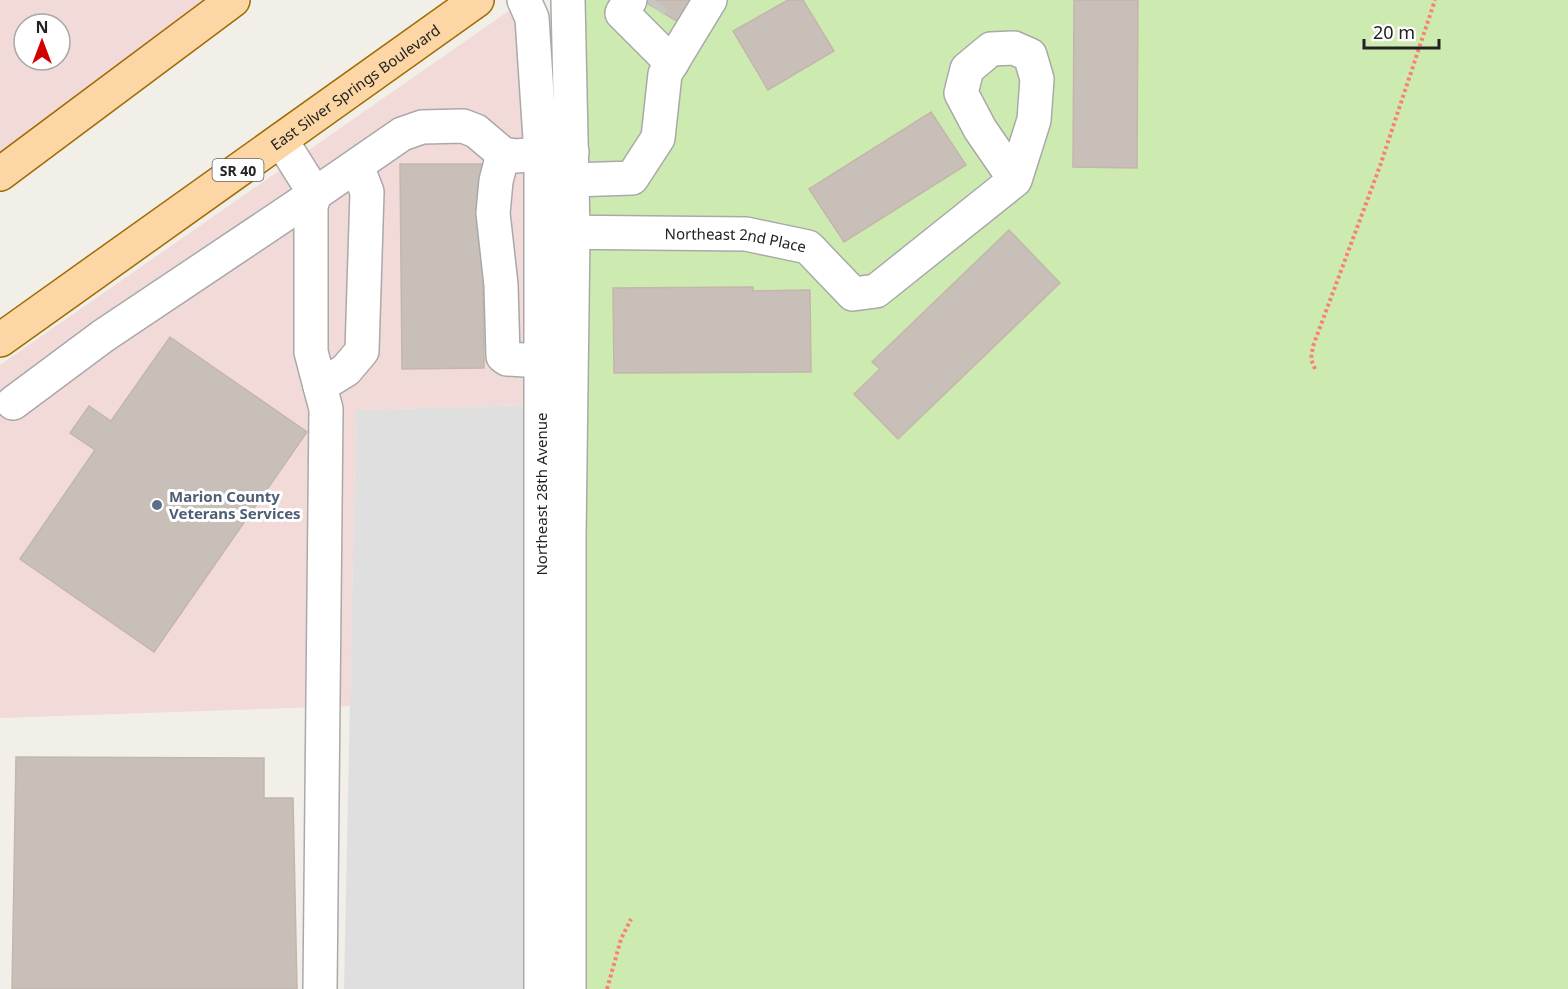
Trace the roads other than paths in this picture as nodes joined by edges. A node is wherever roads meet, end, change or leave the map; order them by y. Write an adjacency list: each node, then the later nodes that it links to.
1 (233, 0): 12 (main road)
2 (477, 0): 8 (main road, East Silver Springs Boulevard / SR 40)
3 (524, 0): 10 (street, Northeast 28th Avenue)
4 (568, 0): 10 (street, Northeast 28th Avenue)
5 (710, 0): 7 (street)
6 (640, 12): 7 (street)
7 (672, 63): 10 (street)
8 (281, 140): 14 (street); 17 (main road, East Silver Springs Boulevard / SR 40)
9 (503, 154): 10 (street); 11 (street); 18 (street)
10 (562, 162): 15 (street, Northeast 28th Avenue); 16 (street, Northeast 28th Avenue)
11 (357, 166): 14 (street); 19 (street)
12 (0, 174)
13 (1015, 180): 15 (street, Northeast 2nd Place)
14 (315, 194): 19 (street); 20 (street)
15 (573, 231): 16 (street, Northeast 2nd Place); 23 (street, Northeast 28th Avenue)
16 (541, 232): 18 (street, Northeast 28th Avenue)
17 (0, 340)
18 (541, 361): 22 (street, Northeast 28th Avenue)
19 (320, 386): 21 (street)
20 (13, 404)
21 (320, 989)
22 (541, 989)
23 (568, 989)

